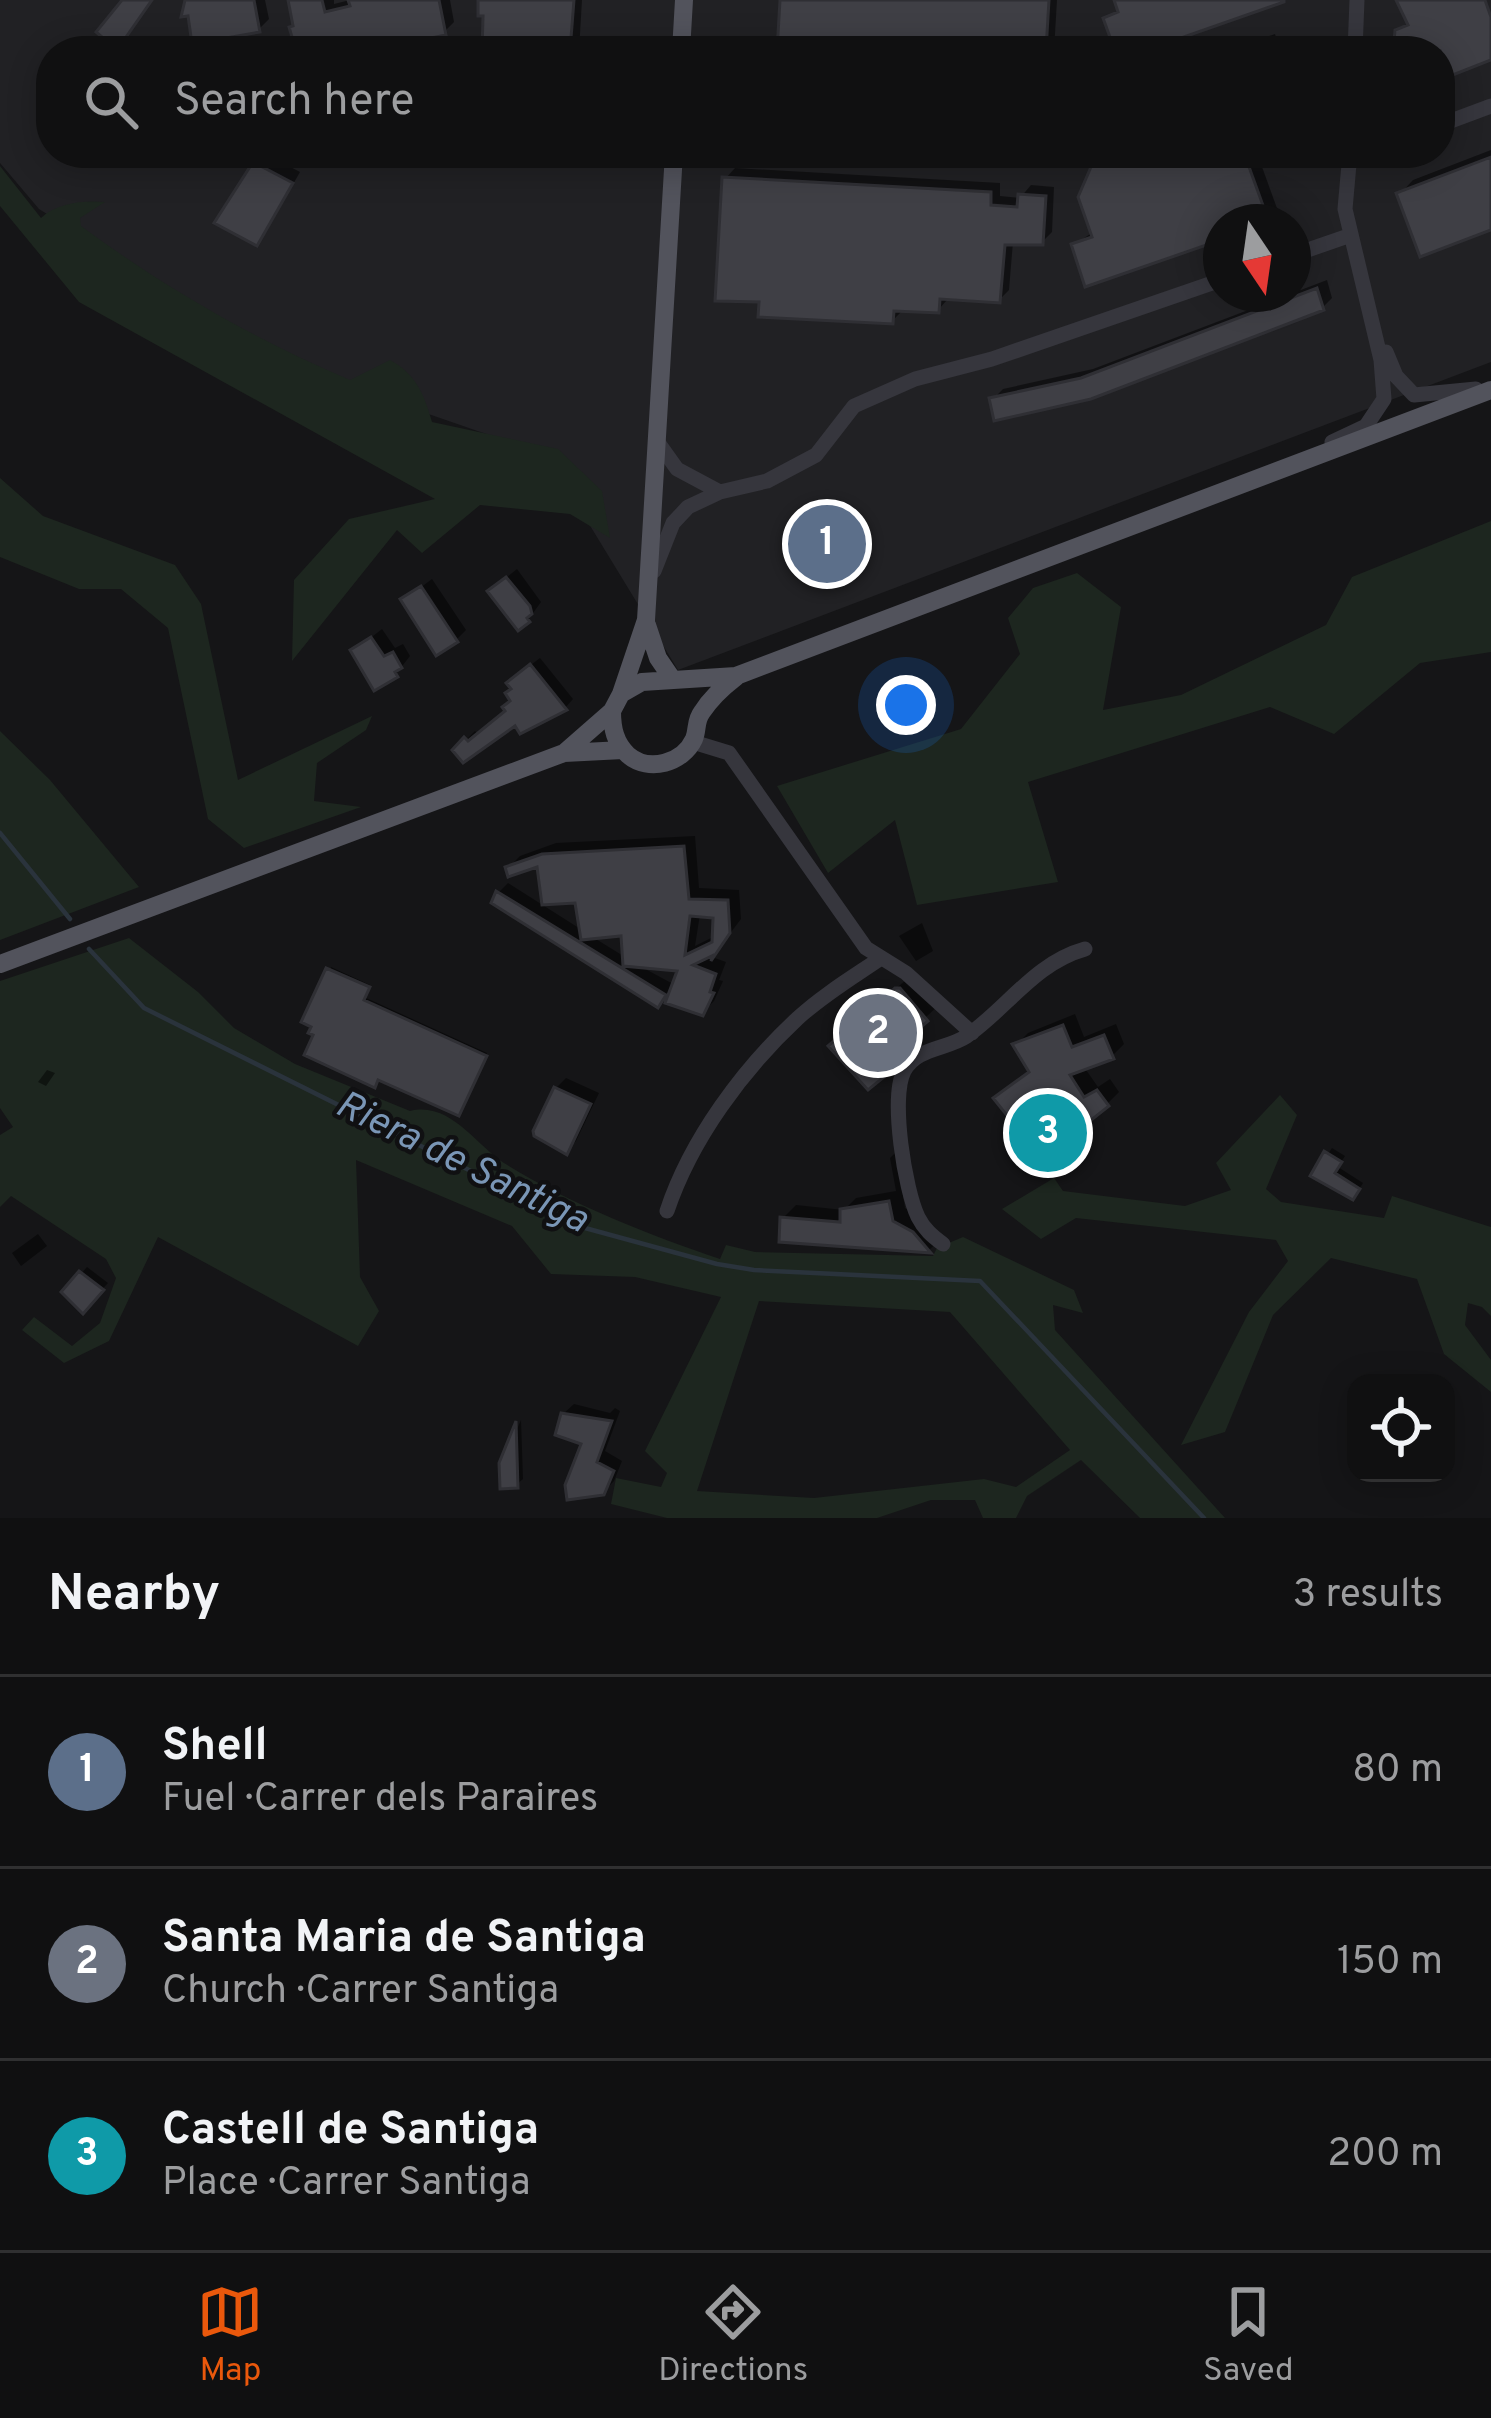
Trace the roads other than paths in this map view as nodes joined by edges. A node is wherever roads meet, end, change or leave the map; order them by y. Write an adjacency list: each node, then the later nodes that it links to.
1 (684, 0): 3 (main road)
2 (1358, 0): 4 (street)
3 (682, 36)
4 (1356, 36)
5 (1491, 106): 6 (street)
6 (1455, 119)
7 (673, 168): 14 (main road)
8 (1353, 168): 9 (street)
9 (1352, 235): 10 (street); 12 (street)
10 (1311, 249)
11 (1203, 286): 16 (street)
12 (1368, 305): 13 (street); 15 (street)
13 (1491, 388): 15 (main road)
14 (657, 441): 16 (street); 17 (main road)
15 (1280, 469): 19 (main road)
16 (720, 492): 17 (street)
17 (647, 594): 18 (main road)
18 (646, 620): 20 (main road); 21 (main road)
19 (736, 676): 20 (main road); 22 (main road)
20 (675, 681): 21 (main road); 22 (main road)
21 (617, 702): 24 (main road); 25 (main road)
22 (697, 719): 23 (main road)
23 (693, 742): 24 (main road); 27 (street)
24 (623, 750): 25 (main road)
25 (564, 753): 28 (main road)
26 (1085, 949): 29 (street)
27 (881, 958): 29 (street); 30 (street)
28 (0, 964)
29 (972, 1033): 31 (street)
30 (667, 1210)
31 (943, 1244)

